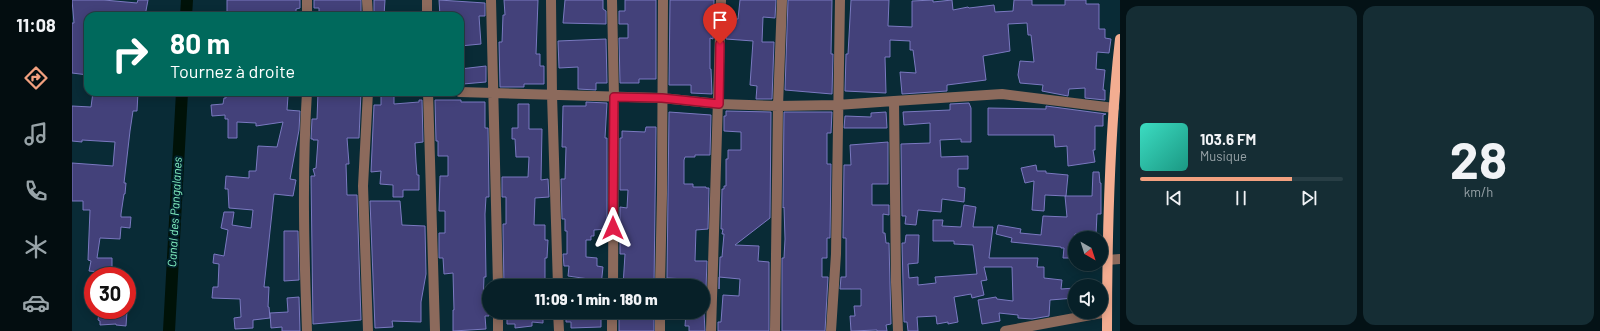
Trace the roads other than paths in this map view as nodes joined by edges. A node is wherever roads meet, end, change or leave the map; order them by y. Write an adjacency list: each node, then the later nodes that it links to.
1 (307, 0): 11 (street)
2 (367, 0): 12 (street)
3 (427, 0): 13 (street)
4 (491, 0): 16 (street)
5 (552, 0): 17 (street)
6 (612, 0): 21 (street)
7 (663, 0): 22 (street)
8 (721, 0): 24 (street)
9 (782, 0): 26 (street)
10 (840, 0): 25 (street)
11 (308, 12)
12 (368, 12)
13 (427, 12)
14 (1120, 39): 27 (main road)
15 (464, 92): 16 (street)
16 (494, 93): 17 (street); 31 (street)
17 (552, 95): 21 (street); 32 (street)
18 (307, 96): 41 (street)
19 (368, 96): 42 (street)
20 (428, 96): 43 (street)
21 (614, 97): 22 (street); 33 (street)
22 (662, 98): 24 (street); 34 (street)
23 (894, 101): 25 (street); 27 (street); 51 (street)
24 (719, 104): 26 (street); 48 (street)
25 (837, 105): 26 (street); 50 (street)
26 (778, 106): 49 (street)
27 (1114, 108): 28 (main road)
28 (1108, 238)
29 (1120, 259): 30 (street)
30 (1108, 260)
31 (498, 279)
32 (558, 279)
33 (613, 279)
34 (660, 279)
35 (498, 319): 44 (street)
36 (558, 319): 45 (street)
37 (612, 319): 46 (street)
38 (660, 319): 47 (street)
39 (1069, 319): 52 (street)
40 (1107, 319): 53 (main road)
41 (307, 331)
42 (368, 331)
43 (435, 331)
44 (498, 331)
45 (559, 331)
46 (612, 331)
47 (660, 331)
48 (712, 331)
49 (775, 331)
50 (831, 331)
51 (898, 331)
52 (1005, 331)
53 (1106, 331)

